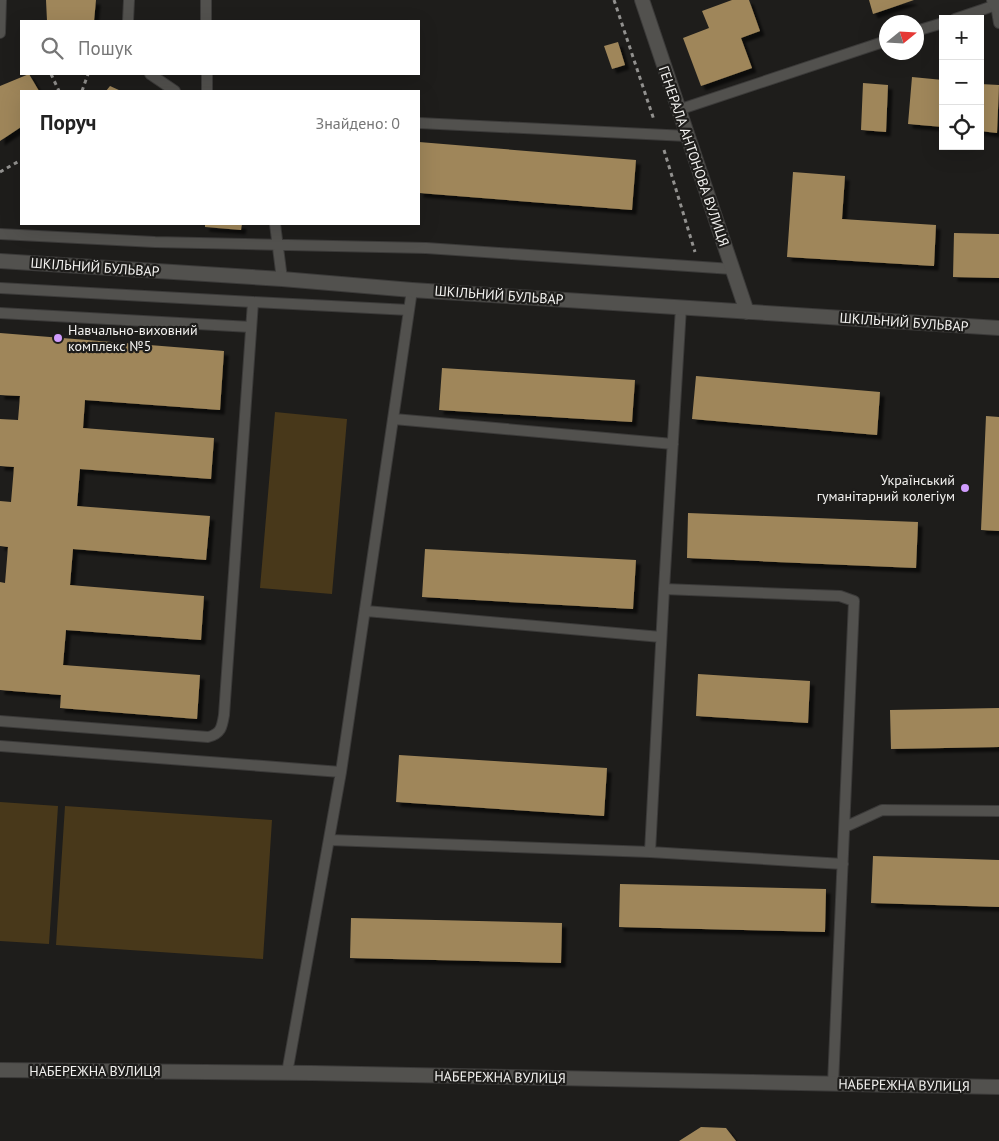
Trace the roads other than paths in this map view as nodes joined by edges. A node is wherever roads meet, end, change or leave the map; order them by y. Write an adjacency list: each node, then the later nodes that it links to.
1 (1, 0): 12 (lane)
2 (129, 0): 7 (lane)
3 (206, 0): 8 (lane)
4 (642, 0): 18 (street, ГЕНЕРАЛА АНТОНОВА ВУЛИЦЯ)
5 (996, 3): 6 (lane); 9 (lane)
6 (965, 15)
7 (128, 20)
8 (206, 20)
9 (999, 23)
10 (939, 24): 11 (lane)
11 (924, 29)
12 (0, 32)
13 (879, 43): 18 (lane)
14 (151, 75): 16 (lane)
15 (207, 75): 17 (lane)
16 (174, 90)
17 (207, 90)
18 (678, 110): 20 (street, ГЕНЕРАЛА АНТОНОВА ВУЛИЦЯ)
19 (420, 123): 20 (lane)
20 (687, 136): 25 (street, ГЕНЕРАЛА АНТОНОВА ВУЛИЦЯ)
21 (275, 225): 23 (lane)
22 (0, 234): 23 (lane)
23 (279, 246): 25 (lane); 26 (lane)
24 (0, 261): 26 (street, ШКІЛЬНИЙ БУЛЬВАР)
25 (732, 269): 32 (street, ГЕНЕРАЛА АНТОНОВА ВУЛИЦЯ)
26 (282, 279): 28 (street, ШКІЛЬНИЙ БУЛЬВАР)
27 (0, 288): 29 (lane)
28 (412, 290): 30 (street, ШКІЛЬНИЙ БУЛЬВАР); 31 (lane)
29 (253, 302): 31 (lane); 34 (lane)
30 (681, 307): 32 (street, ШКІЛЬНИЙ БУЛЬВАР); 37 (lane)
31 (409, 310): 36 (lane)
32 (747, 312): 35 (street, ШКІЛЬНИЙ БУЛЬВАР)
33 (0, 313): 34 (lane)
34 (250, 327): 41 (lane)
35 (999, 328)
36 (394, 419): 37 (lane); 39 (lane)
37 (672, 444): 38 (lane)
38 (664, 589): 40 (lane); 45 (lane)
39 (366, 611): 40 (lane); 43 (lane)
40 (661, 637): 47 (lane)
41 (0, 721)
42 (0, 746): 43 (lane)
43 (341, 772): 46 (lane)
44 (999, 811): 45 (lane)
45 (845, 827): 48 (lane)
46 (330, 840): 47 (lane); 50 (lane)
47 (650, 852): 48 (lane)
48 (844, 864): 51 (lane)
49 (0, 1070): 50 (street, НАБЕРЕЖНА ВУЛИЦЯ)
50 (287, 1073): 51 (street, НАБЕРЕЖНА ВУЛИЦЯ)
51 (833, 1084): 52 (street, НАБЕРЕЖНА ВУЛИЦЯ)
52 (999, 1087)

